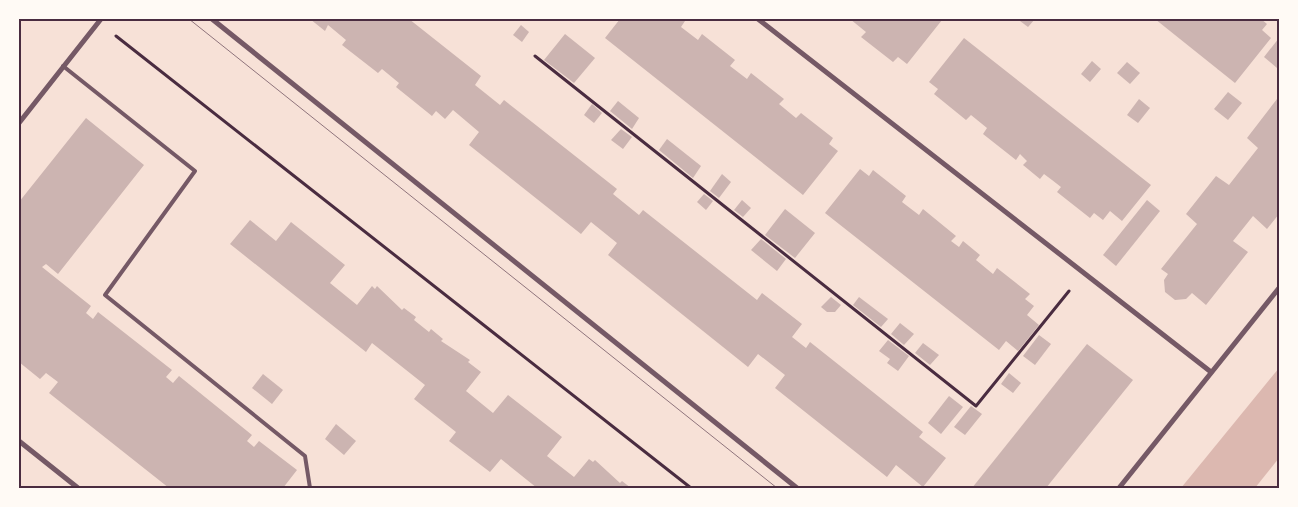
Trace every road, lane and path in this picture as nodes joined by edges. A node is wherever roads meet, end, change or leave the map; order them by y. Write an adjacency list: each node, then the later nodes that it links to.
1 (212, 19): 14 (street)
2 (758, 19): 7 (street)
3 (100, 20): 5 (street); 13 (path)
4 (535, 56): 7 (path)
5 (63, 66): 6 (street); 12 (lane)
6 (19, 123)
7 (1083, 272): 9 (street)
8 (1279, 288): 9 (street)
9 (1211, 372): 15 (street)
10 (19, 441): 11 (street)
11 (78, 488)
12 (310, 488)
13 (691, 488)
14 (797, 488)
15 (1118, 488)

